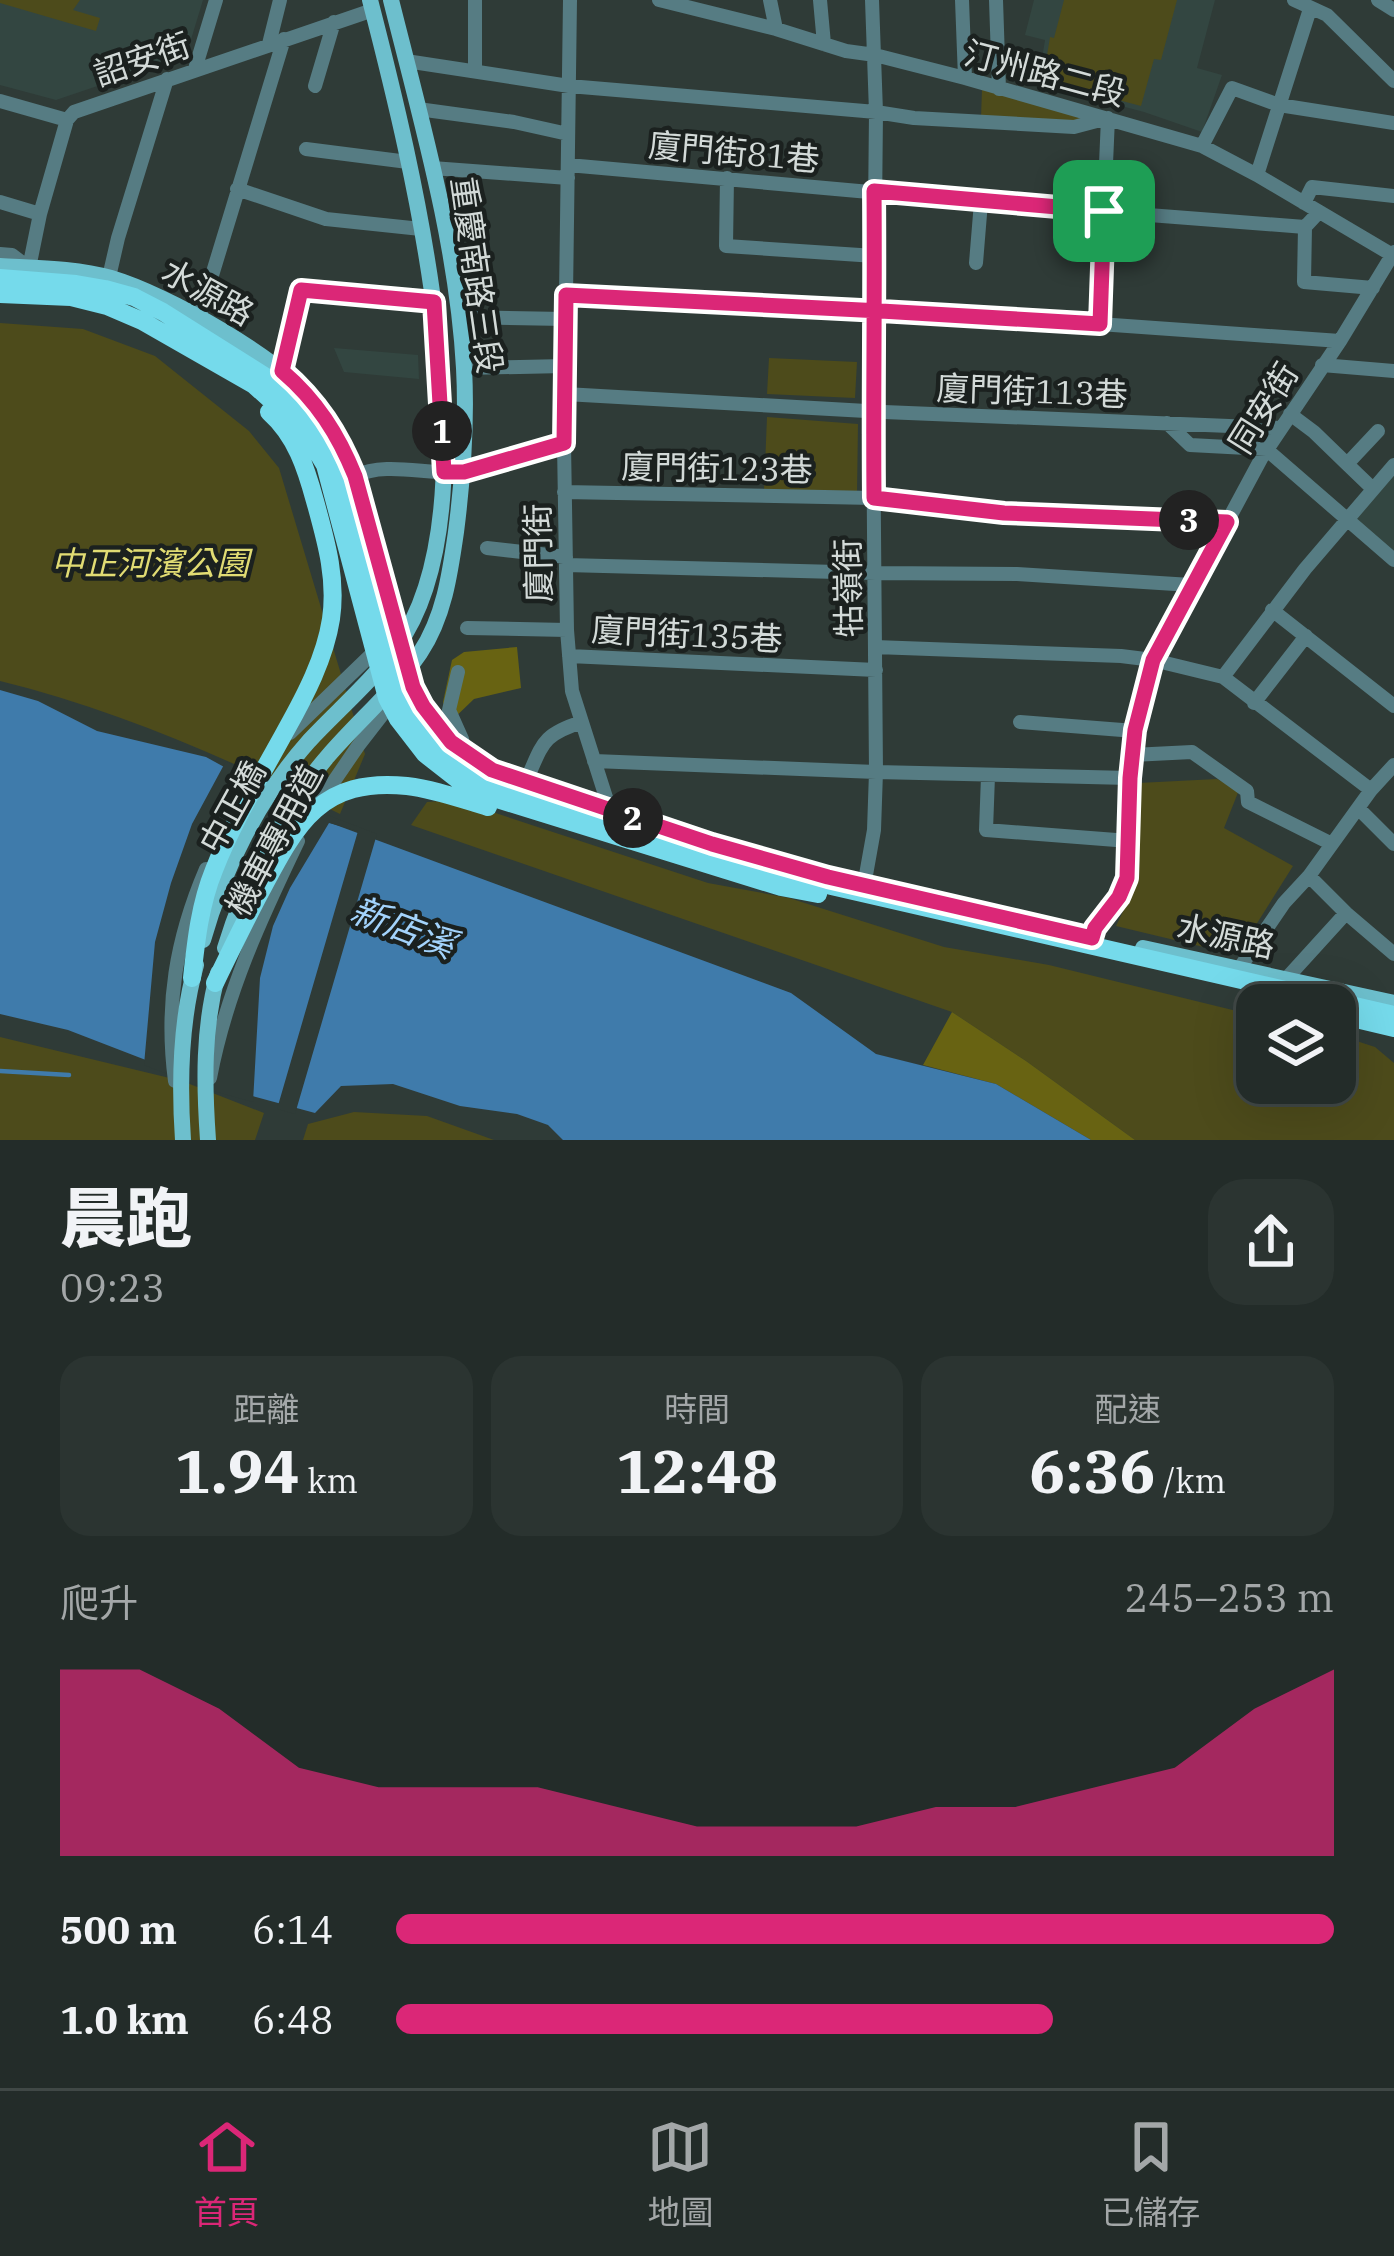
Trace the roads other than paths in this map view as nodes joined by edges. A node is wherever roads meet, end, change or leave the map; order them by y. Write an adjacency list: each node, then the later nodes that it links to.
1 (216, 0): 25 (street)
2 (280, 0): 21 (street)
3 (393, 0): 24 (main road, 重慶南路三段)
4 (476, 0): 26 (street)
5 (570, 0): 31 (street, 廈門街)
6 (660, 0): 18 (street, 汀州路二段)
7 (728, 0): 18 (street)
8 (770, 0): 20 (street)
9 (820, 0): 22 (street)
10 (872, 0): 23 (street, 牯嶺街)
11 (962, 0): 27 (street)
12 (996, 0): 32 (street)
13 (1294, 0): 16 (street)
14 (1378, 0): 17 (street)
15 (371, 5): 19 (street, 詔安街); 43 (main road, 重慶南路三段)
16 (1310, 9): 29 (street); 34 (street)
17 (1394, 10)
18 (728, 17): 20 (street, 汀州路二段)
19 (334, 22): 21 (street, 詔安街); 30 (street)
20 (776, 29): 22 (street, 汀州路二段)
21 (276, 41): 25 (street, 詔安街); 48 (street)
22 (824, 44): 23 (street, 汀州路二段)
23 (875, 55): 27 (street, 汀州路二段); 36 (street, 牯嶺街)
24 (406, 61): 26 (street); 35 (main road, 重慶南路三段)
25 (195, 70): 28 (street, 詔安街)
26 (475, 71): 31 (street)
27 (965, 78): 32 (street, 汀州路二段)
28 (167, 79): 38 (street, 詔安街); 65 (street)
29 (1394, 81)
30 (315, 86)
31 (568, 86): 36 (street); 40 (street, 廈門街)
32 (999, 89): 37 (street, 汀州路二段)
33 (0, 101): 38 (street, 詔安街)
34 (1279, 105): 39 (street); 41 (street); 46 (street)
35 (418, 109): 40 (street); 44 (main road, 重慶南路三段)
36 (876, 112): 37 (street); 49 (street, 牯嶺街)
37 (1108, 118): 41 (street, 汀州路二段); 54 (street)
38 (68, 120): 56 (street)
39 (1394, 123)
40 (568, 134): 45 (street, 廈門街)
41 (1202, 146): 46 (street, 汀州路二段)
42 (307, 149): 43 (street)
43 (408, 162): 58 (main road, 重慶南路三段)
44 (432, 168): 45 (street, 廈門街81巷); 72 (main road, 重慶南路三段)
45 (568, 171): 47 (street, 廈門街81巷); 69 (street, 廈門街)
46 (1257, 175): 53 (street, 汀州路二段)
47 (727, 178): 49 (street, 廈門街81巷); 61 (street)
48 (237, 190): 58 (street); 73 (street)
49 (874, 191): 52 (street, 廈門街81巷); 61 (street, 牯嶺街)
50 (1394, 196): 53 (street)
51 (0, 202): 56 (street)
52 (981, 202): 54 (street, 廈門街81巷); 62 (street)
53 (1304, 203): 55 (street, 汀州路二段)
54 (1104, 211): 57 (street, 廈門街81巷); 75 (street)
55 (1319, 212): 57 (street); 60 (street, 汀州路二段)
56 (40, 214): 64 (street)
57 (1305, 227): 67 (street)
58 (422, 229): 70 (main road, 重慶南路三段)
59 (0, 254): 64 (street)
60 (1393, 254): 67 (street, 同安街)
61 (875, 256): 71 (street, 牯嶺街)
62 (976, 263)
63 (0, 266): 64 (main road, 水源路)
64 (29, 268): 65 (main road, 水源路)
65 (109, 277): 73 (main road, 水源路)
66 (0, 278): 108 (highway)
67 (1373, 288): 77 (street, 同安街)
68 (0, 294): 76 (highway)
69 (566, 295): 71 (street); 74 (street, 廈門街)
70 (434, 302): 81 (street); 93 (main road, 重慶南路三段)
71 (873, 311): 75 (street); 84 (street, 牯嶺街)
72 (459, 317): 74 (street); 80 (main road, 重慶南路三段)
73 (199, 318): 81 (main road, 水源路)
74 (566, 319): 79 (street, 廈門街)
75 (1100, 324): 77 (street)
76 (170, 337): 108 (highway); 148 (highway)
77 (1340, 341): 78 (street, 同安街)
78 (1322, 365): 82 (street); 85 (street, 同安街)
79 (565, 366): 80 (street); 83 (street, 廈門街)
80 (464, 368): 94 (main road, 重慶南路三段)
81 (282, 371): 95 (main road, 水源路)
82 (1394, 371)
83 (565, 394): 84 (street, 廈門街113巷); 89 (street, 廈門街)
84 (873, 412): 86 (street, 廈門街113巷); 98 (street, 牯嶺街)
85 (1289, 414): 87 (street, 同安街); 91 (street)
86 (1167, 423): 87 (street, 廈門街113巷); 90 (street)
87 (1280, 428): 90 (street, 同安街)
88 (1378, 431): 91 (street)
89 (564, 443): 94 (street); 97 (street, 廈門街)
90 (1267, 449): 99 (street); 100 (street, 同安街)
91 (1347, 464): 96 (street)
92 (1394, 465): 96 (street)
93 (444, 472): 94 (street); 95 (street); 101 (main road, 重慶南路三段)
94 (464, 472): 105 (main road, 重慶南路三段)
95 (355, 476): 108 (main road, 水源路)
96 (1373, 489): 99 (street)
97 (564, 492): 98 (street, 廈門街123巷); 104 (street, 廈門街)
98 (874, 498): 100 (street, 廈門街123巷); 106 (street, 牯嶺街)
99 (1348, 518): 103 (street); 110 (street)
100 (1227, 522): 107 (street, 同安街)
101 (436, 547): 109 (main road, 中正橋)
102 (487, 548): 104 (street)
103 (1394, 560)
104 (566, 561): 106 (street); 112 (street, 廈門街)
105 (452, 562): 113 (main road, 中正橋)
106 (874, 573): 107 (street); 115 (street, 牯嶺街)
107 (1191, 585): 117 (street, 同安街)
108 (372, 591): 126 (main road, 水源路); 133 (highway)
109 (420, 596): 148 (main road, 中正橋); 156 (street, 機車專用道)
110 (1272, 610): 114 (street); 120 (street)
111 (467, 628): 112 (street)
112 (567, 630): 116 (street, 廈門街)
113 (433, 634): 150 (main road, 中正橋); 157 (street, 機車專用道)
114 (1306, 636): 121 (street); 122 (street)
115 (875, 647): 117 (street); 118 (street, 牯嶺街)
116 (568, 656): 118 (street, 廈門街135巷); 123 (street, 廈門街)
117 (1153, 660): 120 (street); 125 (street, 同安街)
118 (876, 670): 130 (street, 牯嶺街)
119 (458, 672): 126 (street)
120 (1223, 677): 121 (street)
121 (1255, 703): 135 (street)
122 (1394, 706)
123 (582, 722): 128 (street, 廈門街); 134 (street)
124 (1019, 722): 125 (street)
125 (1135, 730): 127 (street, 同安街)
126 (465, 753): 133 (main road, 水源路)
127 (1132, 755): 132 (street, 同安街); 139 (street)
128 (594, 760): 130 (street); 137 (street, 廈門街)
129 (1394, 765): 135 (street)
130 (876, 772): 131 (street); 142 (street, 牯嶺街)
131 (988, 776): 132 (street); 138 (street)
132 (1130, 778): 138 (street, 同安街)
133 (488, 781): 134 (main road, 水源路); 143 (highway); 153 (highway)
134 (526, 781): 137 (main road, 水源路)
135 (1371, 790): 136 (street)
136 (1358, 808): 139 (street); 140 (street)
137 (610, 810): 142 (main road, 水源路)
138 (1130, 841): 145 (street, 同安街)
139 (1332, 844): 141 (street)
140 (1394, 844)
141 (1309, 876): 144 (street); 147 (street)
142 (864, 886): 145 (main road, 水源路)
143 (781, 887): 150 (highway); 151 (highway)
144 (1346, 913): 146 (street); 149 (street)
145 (1092, 938): 147 (main road, 水源路)
146 (1394, 954)
147 (1239, 969): 149 (main road, 水源路)
148 (192, 978): 156 (main road, 中正橋)
149 (1286, 979): 152 (main road, 水源路)
150 (215, 983): 157 (main road, 中正橋)
151 (1236, 991)
152 (1394, 1003)
153 (1394, 1015)
154 (1356, 1019): 155 (highway)
155 (1394, 1028)
156 (181, 1112): 158 (main road, 中正橋)
157 (206, 1114): 159 (main road, 中正橋)
158 (183, 1140)
159 (208, 1140)

